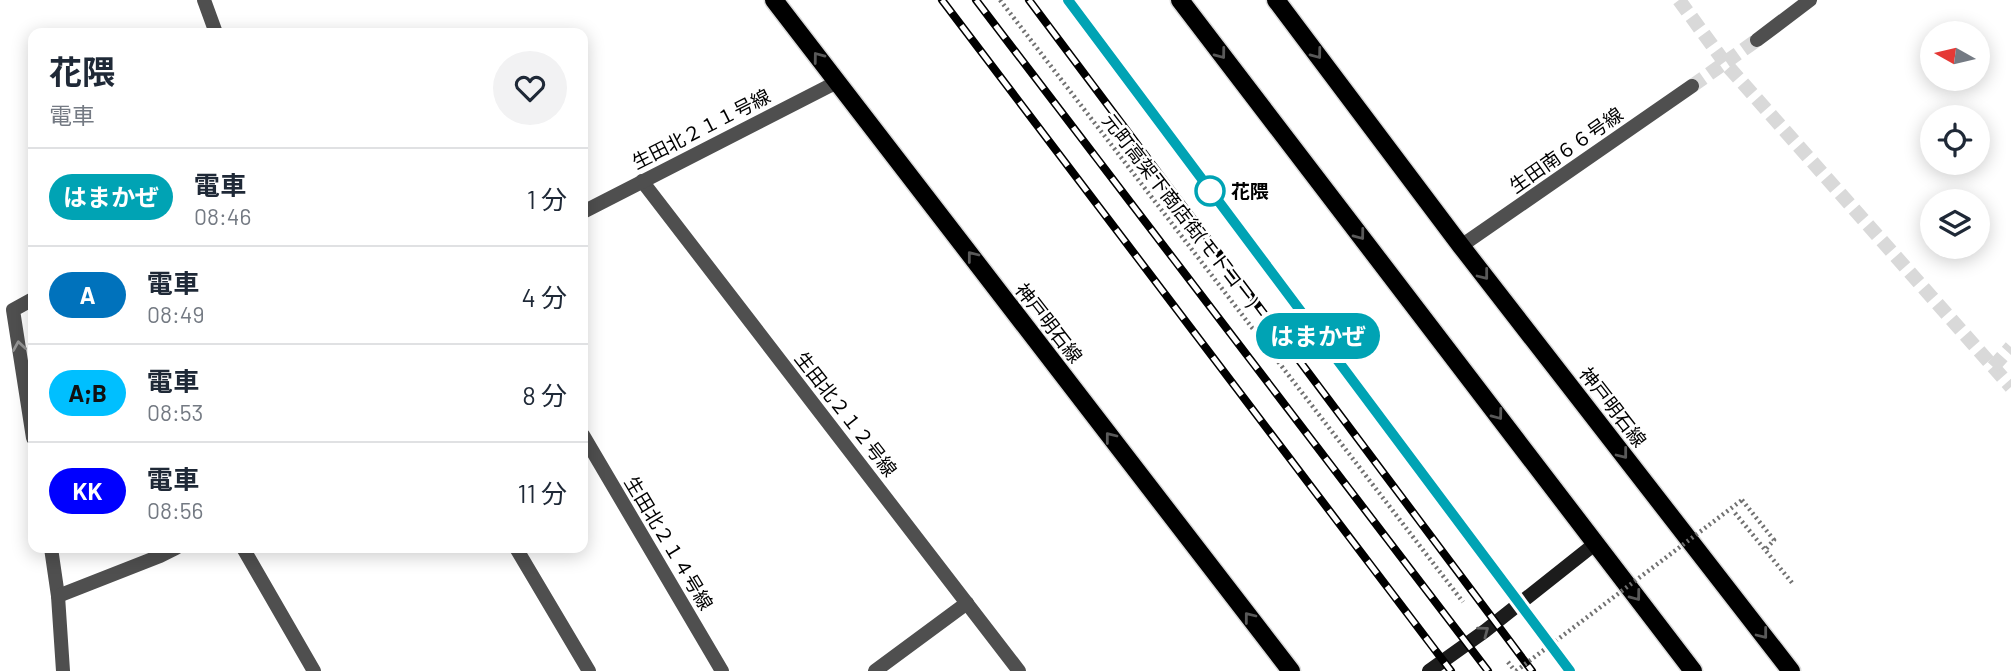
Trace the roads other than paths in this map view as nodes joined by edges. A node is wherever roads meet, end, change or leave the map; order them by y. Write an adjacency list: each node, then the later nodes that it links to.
1 (204, 0): 6 (street)
2 (774, 0): 8 (main road, 神戸明石線, one-way to 2)
3 (1180, 0): 16 (main road, one-way to 16)
4 (1276, 0): 12 (main road, 神戸明石線, one-way to 12)
5 (1810, 0): 7 (street)
6 (214, 28)
7 (1757, 40)
8 (837, 82): 10 (street, 生田北２１１号線); 29 (main road, 神戸明石線, one-way to 8)
9 (1692, 86): 12 (street, 生田南６６号線)
10 (642, 181): 11 (street, 生田北２１１号線); 22 (street, 生田北２１２号線)
11 (588, 209)
12 (1461, 246): 32 (main road, 神戸明石線, one-way to 32)
13 (28, 302): 14 (street, one-way to 13)
14 (28, 406)
15 (588, 443): 26 (street, 生田北２１４号線)
16 (1596, 543): 30 (street); 31 (main road, one-way to 31)
17 (52, 553): 21 (street)
18 (166, 553): 21 (street)
19 (246, 553): 24 (street)
20 (519, 553): 25 (street)
21 (58, 596): 23 (street)
22 (967, 603): 27 (street); 28 (street, 生田北２１２号線)
23 (63, 671)
24 (314, 671)
25 (589, 671)
26 (722, 671)
27 (875, 671)
28 (1019, 671)
29 (1291, 671)
30 (1429, 671)
31 (1693, 671)
32 (1791, 671)

